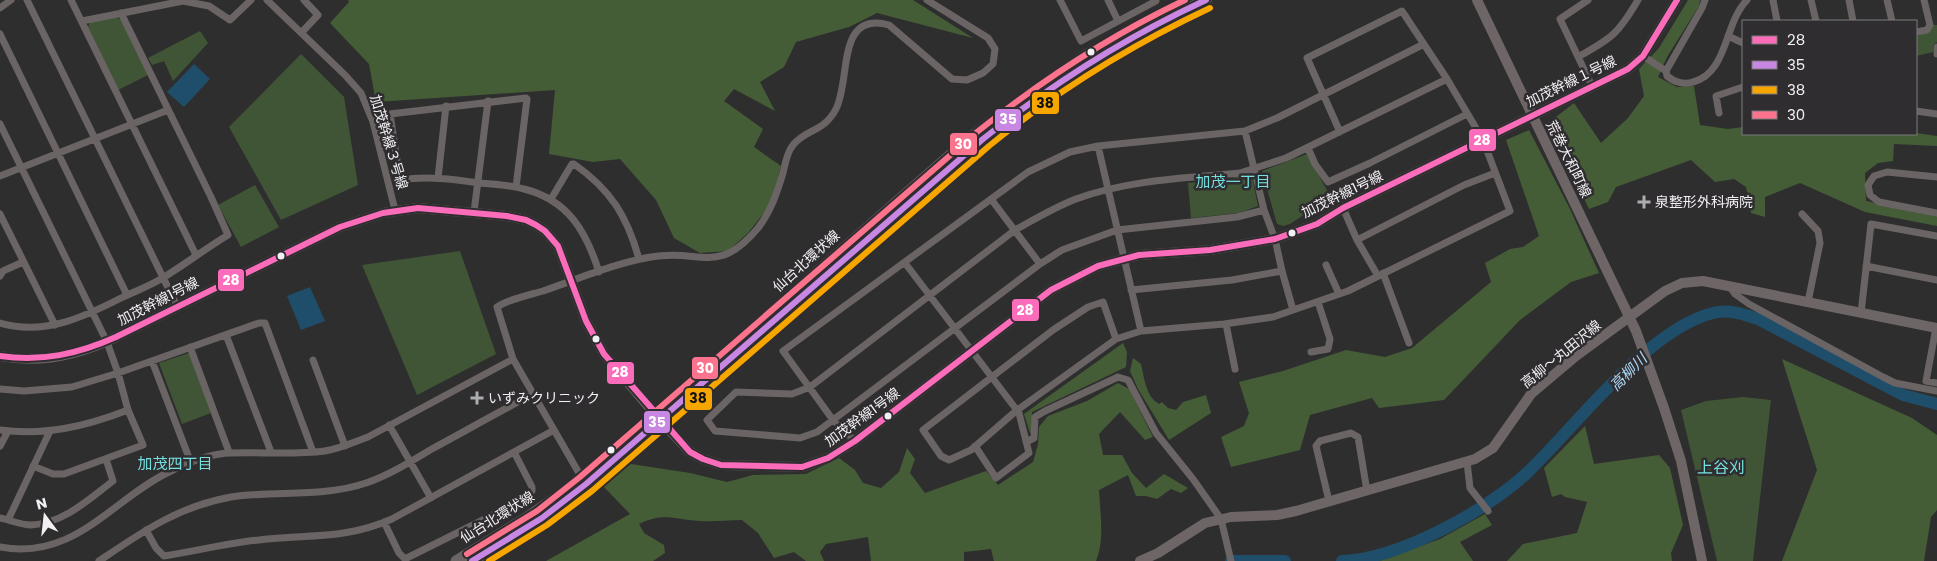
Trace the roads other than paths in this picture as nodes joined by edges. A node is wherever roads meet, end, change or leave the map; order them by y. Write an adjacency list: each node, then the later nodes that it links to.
1 (11, 0): 24 (street)
2 (27, 0): 59 (street)
3 (71, 0): 30 (street)
4 (251, 0): 25 (street)
5 (267, 0): 32 (street, 加茂幹線３号線)
6 (304, 0): 32 (street)
7 (927, 0): 90 (street)
8 (1060, 0): 31 (street)
9 (1108, 0): 31 (street)
10 (1156, 0): 31 (street)
11 (1206, 0): 23 (main road, 仙台北環状線)
12 (1477, 0): 114 (street, 荒巻大和町線)
13 (1588, 0): 41 (street)
14 (1638, 0): 41 (street)
15 (1677, 0): 40 (street, 加茂幹線１号線)
16 (1705, 0): 42 (street)
17 (1747, 0): 35 (street)
18 (1773, 0): 26 (street)
19 (1811, 0): 27 (street)
20 (1848, 0): 28 (street)
21 (1888, 0): 29 (street)
22 (1924, 0): 33 (street)
23 (1192, 2): 142 (main road, 仙台北環状線)
24 (0, 8)
25 (121, 13): 30 (street); 49 (street)
26 (1777, 20)
27 (1816, 20)
28 (1853, 20)
29 (1892, 20)
30 (82, 21): 55 (street)
31 (1118, 21)
32 (302, 32): 76 (street, 加茂幹線３号線)
33 (1917, 32)
34 (0, 34): 63 (street)
35 (1728, 36): 36 (street); 42 (street)
36 (1742, 43)
37 (1424, 44): 43 (street); 46 (street); 46 (street)
38 (1937, 47): 39 (street)
39 (1937, 54)
40 (1643, 56): 42 (street); 44 (street, 加茂幹線１号線)
41 (1578, 57): 44 (street)
42 (1666, 71)
43 (1448, 79): 52 (street); 58 (street)
44 (1592, 86): 56 (street, 加茂幹線１号線)
45 (1742, 87): 51 (street)
46 (1324, 94): 57 (street); 58 (street)
47 (488, 101): 48 (street); 70 (street); 71 (street)
48 (446, 106): 69 (street); 69 (street)
49 (168, 110): 55 (street); 88 (street)
50 (1917, 111): 53 (street)
51 (1719, 113)
52 (1467, 114): 60 (street); 62 (street)
53 (1937, 114)
54 (0, 124): 64 (street)
55 (131, 124): 59 (street); 88 (street)
56 (1504, 129): 60 (street, 加茂幹線1号線)
57 (1245, 131): 61 (street); 65 (street)
58 (1340, 132): 62 (street)
59 (95, 139): 63 (street); 100 (street)
60 (1484, 140): 66 (street); 75 (street, 加茂幹線1号線)
61 (1098, 146): 72 (street); 74 (street)
62 (1308, 148): 65 (street)
63 (58, 154): 64 (street); 107 (street)
64 (21, 168): 67 (street); 112 (street)
65 (1255, 169): 72 (street); 77 (street)
66 (1495, 173): 87 (street); 98 (street)
67 (0, 176)
68 (1937, 177): 79 (street)
69 (438, 178): 70 (street)
70 (478, 182): 71 (street); 78 (street)
71 (516, 187): 73 (street)
72 (1107, 190): 83 (street); 84 (street)
73 (550, 199): 90 (street); 97 (street)
74 (991, 199): 83 (street); 92 (street)
75 (1343, 208): 86 (street, 加茂幹線1号線); 87 (street)
76 (396, 210): 78 (street, 加茂幹線1号線); 110 (street, 加茂幹線1号線)
77 (1264, 210): 84 (street); 86 (street)
78 (474, 212): 102 (street, 加茂幹線1号線)
79 (1937, 213)
80 (0, 214): 82 (street)
81 (1802, 214): 109 (street)
82 (3, 227): 91 (street)
83 (1015, 230): 93 (street); 105 (street)
84 (1117, 230): 89 (street); 93 (street)
85 (1937, 236): 95 (street)
86 (1275, 239): 89 (street, 加茂幹線1号線); 96 (street)
87 (1357, 240): 98 (street)
88 (196, 255): 100 (street)
89 (1125, 258): 104 (street); 126 (street, 加茂幹線1号線)
90 (639, 259): 97 (street)
91 (24, 262): 99 (street); 117 (street)
92 (905, 263): 105 (street); 136 (street)
93 (1040, 264): 118 (street)
94 (1326, 265): 106 (street)
95 (1866, 266): 101 (street); 113 (street)
96 (1282, 271): 104 (street); 111 (street)
97 (599, 272): 102 (street)
98 (1380, 275): 106 (street); 124 (street)
99 (0, 276)
100 (163, 278): 107 (street); 110 (street)
101 (1937, 280)
102 (572, 281): 129 (street); 142 (street, 加茂幹線1号線)
103 (1730, 286): 109 (street, 高柳～丸田沢線); 114 (street, 高柳～丸田沢線); 138 (street)
104 (1132, 290): 120 (street)
105 (929, 294): 118 (street); 136 (street)
106 (1339, 294): 108 (street)
107 (127, 295): 112 (street)
108 (1318, 302): 111 (street); 127 (street)
109 (1808, 302): 113 (street, 高柳～丸田沢線)
110 (176, 306): 123 (street, 加茂幹線1号線)
111 (1294, 310): 116 (street)
112 (92, 313): 117 (street); 123 (street)
113 (1861, 313): 119 (street, 高柳～丸田沢線)
114 (1630, 316): 160 (street, 高柳～丸田沢線); 178 (street, 荒巻大和町線)
115 (0, 323): 117 (street)
116 (1226, 324): 120 (street); 132 (street)
117 (55, 325)
118 (956, 327): 126 (street); 143 (street)
119 (1936, 328): 135 (street)
120 (1141, 331): 122 (street)
121 (226, 335): 125 (street); 155 (street); 156 (street)
122 (1116, 339): 134 (street); 141 (street)
123 (107, 342): 128 (street, 加茂幹線1号線); 133 (street)
124 (1410, 342)
125 (190, 347): 131 (street); 154 (street)
126 (974, 352): 134 (street); 149 (street, 加茂幹線1号線)
127 (1311, 352)
128 (0, 356)
129 (513, 359): 139 (street); 144 (street)
130 (313, 360): 152 (street)
131 (152, 361): 133 (street); 161 (street)
132 (1235, 369)
133 (118, 373): 137 (street); 140 (street)
134 (993, 378): 141 (street); 153 (street)
135 (1937, 383)
136 (810, 387): 143 (street); 143 (street)
137 (0, 389)
138 (1937, 391)
139 (533, 394): 146 (street); 159 (street)
140 (128, 410): 148 (street); 158 (street)
141 (1016, 410): 150 (street); 153 (street)
142 (656, 417): 149 (street, 加茂幹線1号線); 163 (main road, 仙台北環状線)
143 (833, 420): 149 (street)
144 (389, 426): 152 (street); 159 (street)
145 (0, 430): 147 (street)
146 (554, 430): 157 (street); 163 (street)
147 (8, 431): 148 (street); 151 (street)
148 (50, 432): 162 (street)
149 (855, 442)
150 (1026, 442): 153 (street); 169 (street)
151 (0, 446)
152 (345, 446): 156 (street)
153 (975, 446)
154 (229, 452): 155 (street); 161 (street)
155 (271, 452): 156 (street)
156 (313, 452)
157 (514, 452): 165 (street); 170 (street)
158 (106, 460): 162 (street); 168 (street)
159 (410, 461): 165 (street); 171 (street)
160 (1467, 462): 164 (street, 高柳～丸田沢線); 167 (street)
161 (191, 463): 172 (street)
162 (32, 466): 168 (street)
163 (583, 480): 174 (main road, 仙台北環状線); 175 (main road, 仙台北環状線)
164 (1367, 490): 166 (street, 高柳～丸田沢線); 166 (street)
165 (431, 498): 170 (street)
166 (1329, 501): 169 (street, 高柳～丸田沢線)
167 (1488, 511)
168 (4, 519)
169 (1221, 519): 176 (street, 高柳～丸田沢線); 177 (street)
170 (384, 522): 171 (street)
171 (146, 530): 173 (street)
172 (0, 547)
173 (99, 561)
174 (456, 561)
175 (472, 561)
176 (1140, 561)
177 (1231, 561)
178 (1702, 561)

